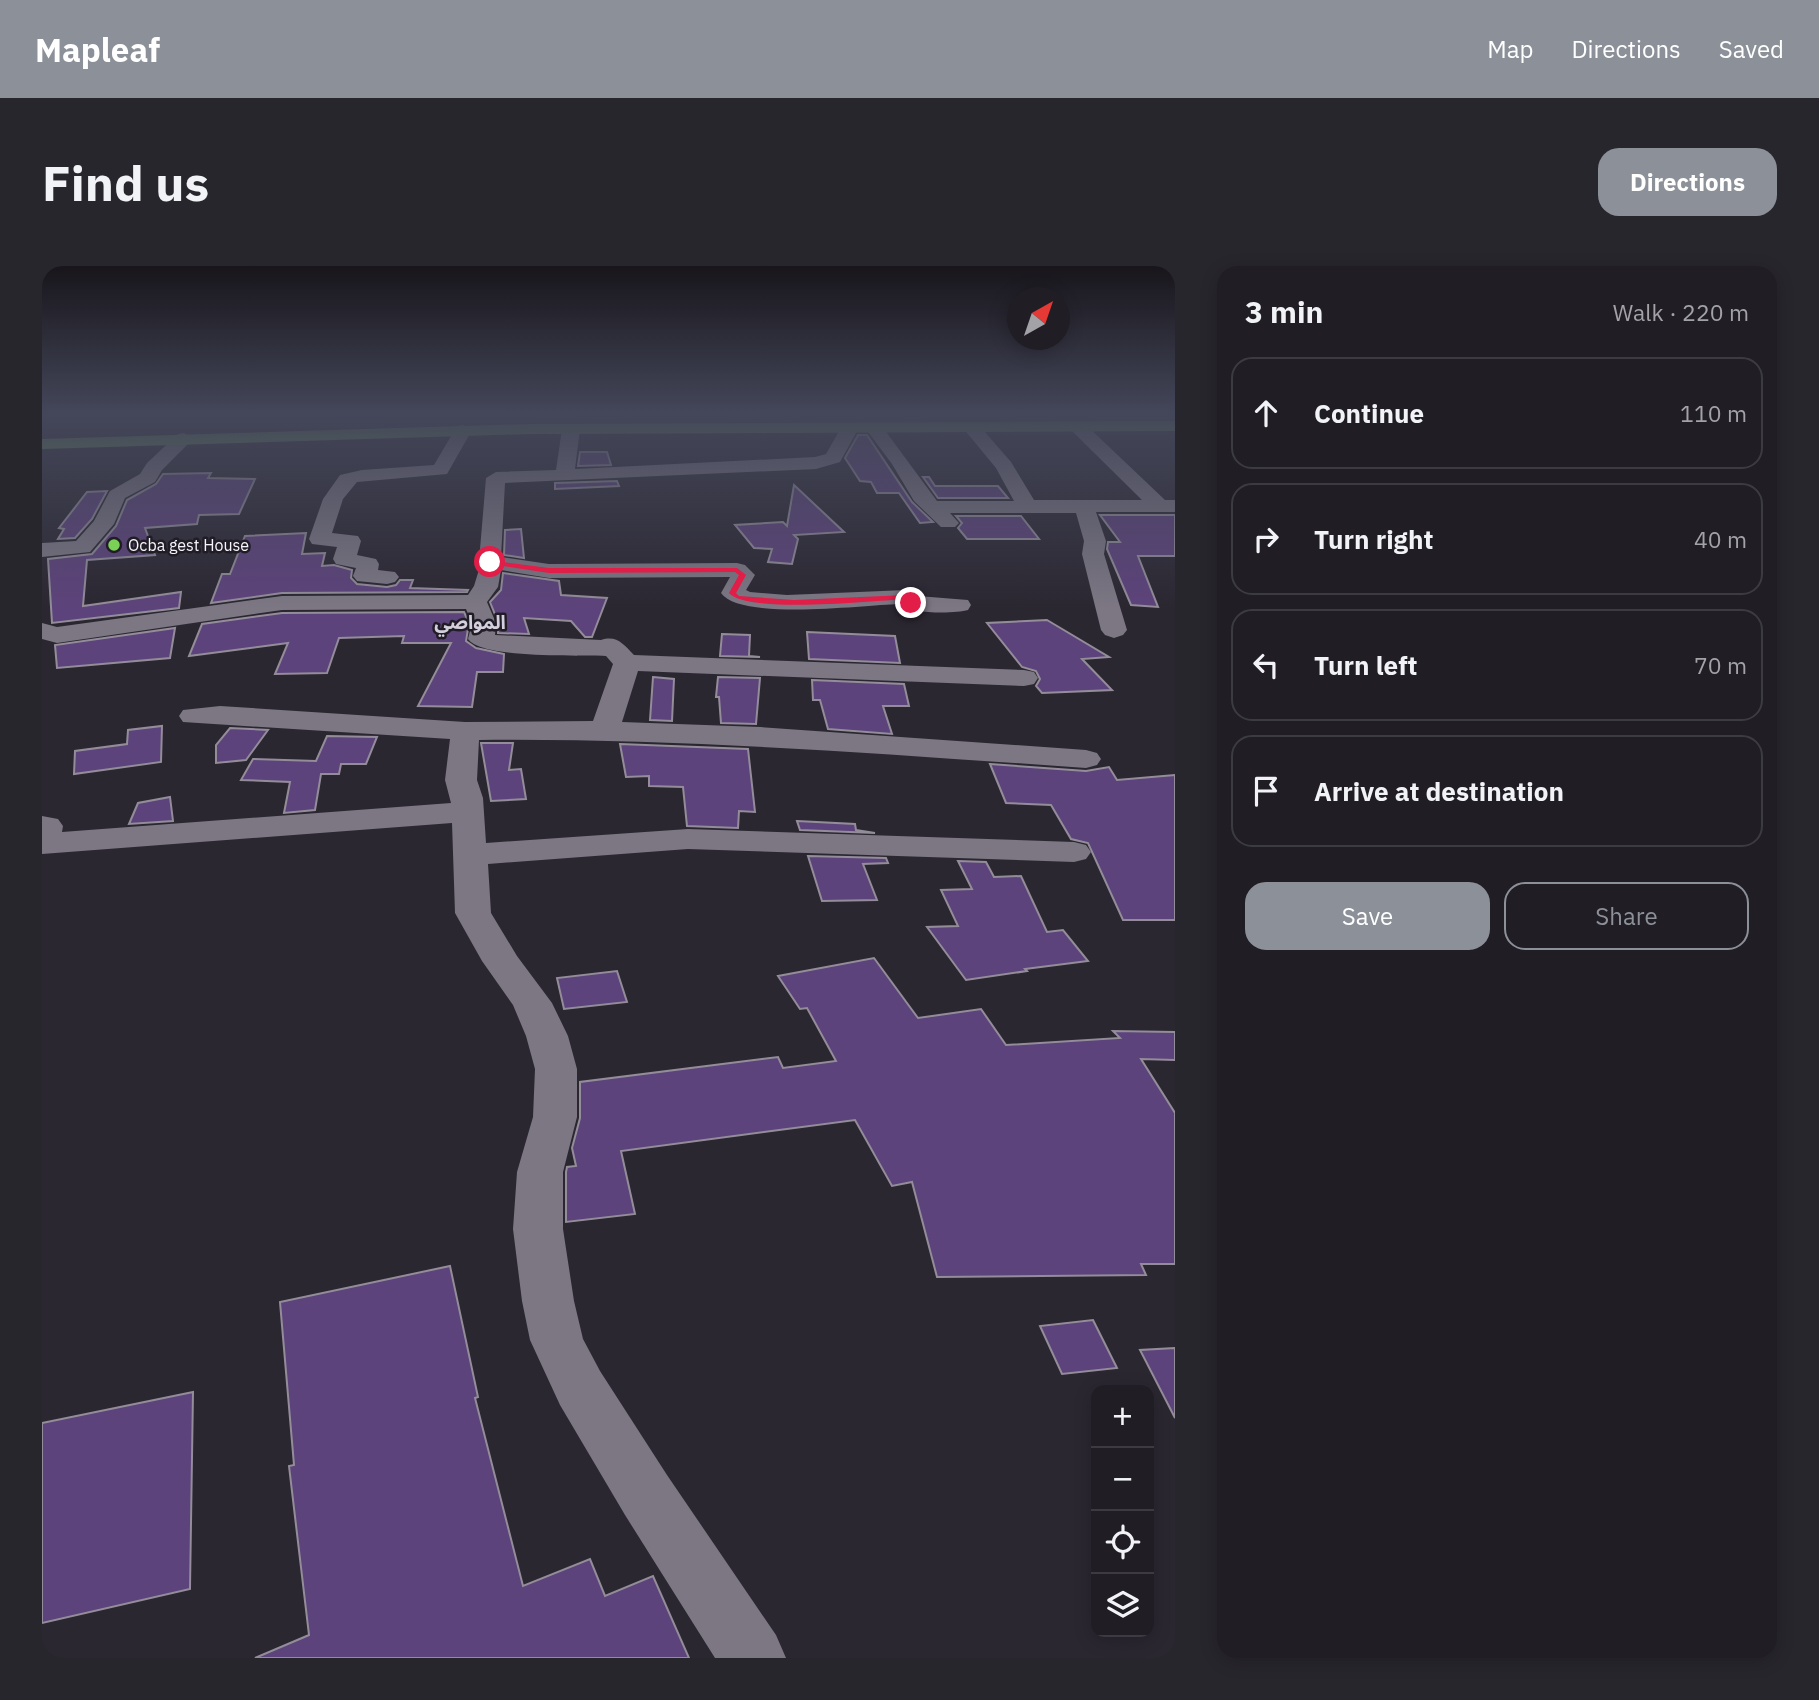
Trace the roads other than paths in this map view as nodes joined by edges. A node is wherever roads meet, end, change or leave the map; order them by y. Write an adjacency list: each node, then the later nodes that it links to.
1 (146, 479): 12 (street)
2 (348, 479): 14 (street)
3 (475, 479): 13 (street)
4 (910, 479): 10 (street)
5 (1012, 479): 7 (street)
6 (1137, 479): 9 (street)
7 (1027, 505): 8 (street); 10 (street)
8 (1084, 506): 9 (street); 19 (street)
9 (1168, 506)
10 (932, 507): 11 (street)
11 (948, 523)
12 (42, 550)
13 (490, 562): 16 (street); 17 (street)
14 (377, 570)
15 (561, 589): 16 (street)
16 (480, 595): 20 (street); 21 (street)
17 (960, 605)
18 (597, 625): 21 (street)
19 (1114, 630)
20 (42, 631)
21 (620, 656): 22 (street); 24 (street)
22 (1024, 678)
23 (193, 716): 25 (street)
24 (605, 730): 25 (street); 26 (street)
25 (465, 731): 28 (street)
26 (1086, 759)
27 (42, 826): 28 (street)
28 (468, 834): 29 (street); 30 (street)
29 (1074, 852)
30 (753, 1658)

